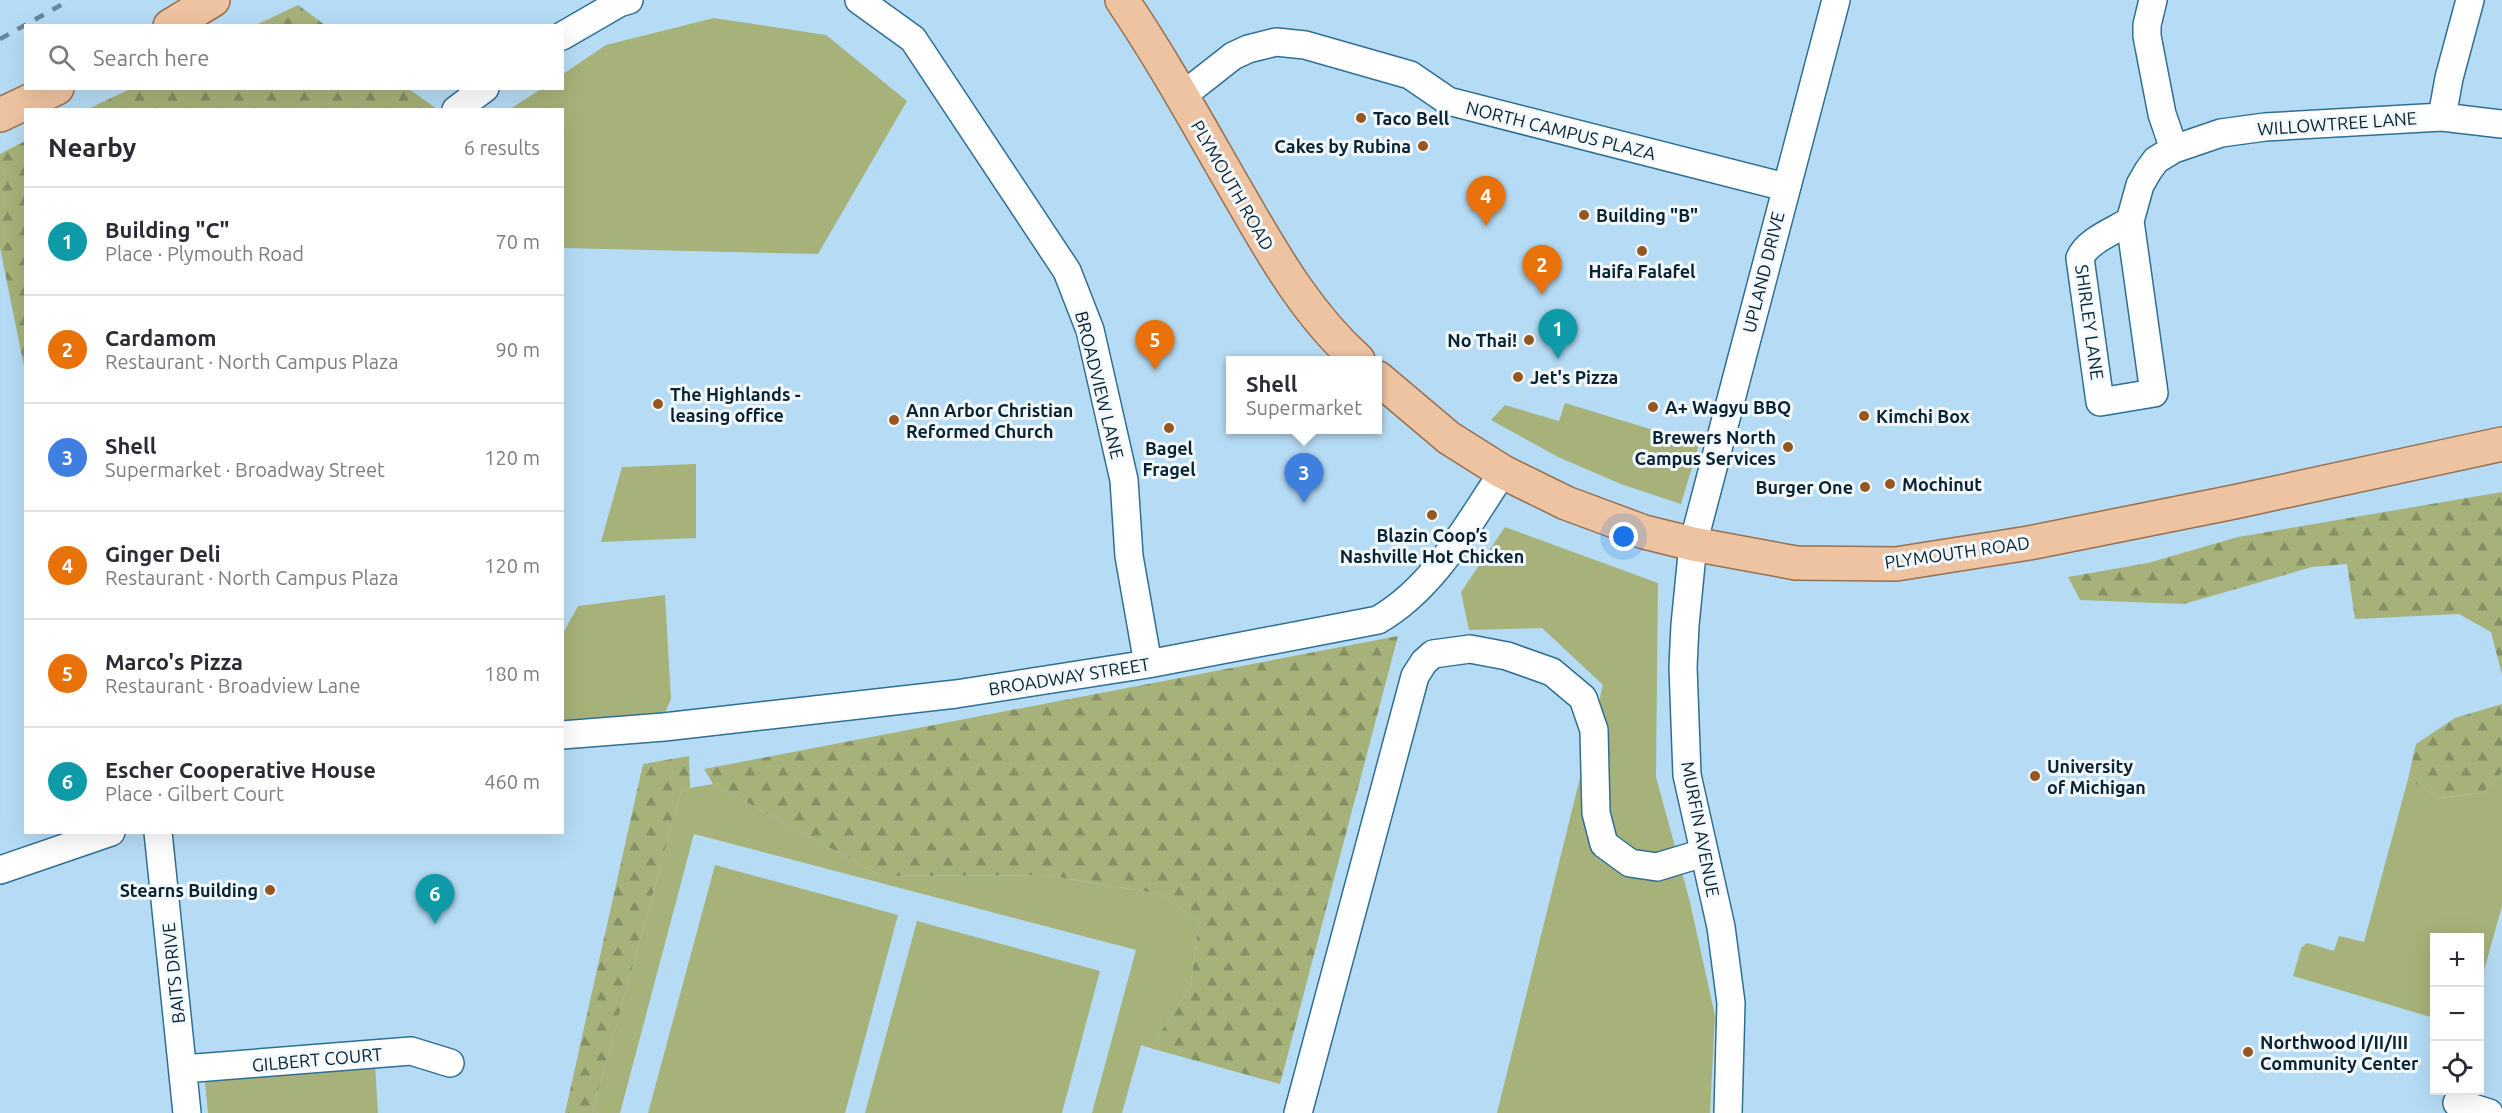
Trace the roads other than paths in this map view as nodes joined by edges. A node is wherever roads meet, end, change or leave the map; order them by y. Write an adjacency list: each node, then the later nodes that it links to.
1 (213, 0): 8 (main road)
2 (629, 0): 9 (street)
3 (859, 0): 25 (street, BROADVIEW LANE)
4 (1122, 0): 12 (main road, PLYMOUTH ROAD)
5 (2153, 0): 17 (street)
6 (2470, 0): 15 (street)
7 (1827, 2): 18 (street, UPLAND DRIVE)
8 (173, 24)
9 (564, 35)
10 (53, 90): 14 (main road)
11 (482, 90): 13 (street)
12 (1182, 96): 18 (street, NORTH CAMPUS PLAZA); 20 (main road, PLYMOUTH ROAD)
13 (459, 108)
14 (0, 115)
15 (2442, 117): 16 (street, WILLOWTREE LANE); 17 (street, WILLOWTREE LANE)
16 (2502, 124)
17 (2174, 149): 19 (street, SHIRLEY LANE)
18 (1785, 187): 24 (street, UPLAND DRIVE)
19 (2130, 221): 19 (street, SHIRLEY LANE)
20 (1354, 356)
21 (1382, 382): 23 (main road, PLYMOUTH ROAD)
22 (2502, 444): 24 (main road, PLYMOUTH ROAD)
23 (1503, 472): 24 (main road, PLYMOUTH ROAD); 25 (street, BROADWAY STREET)
24 (1693, 544): 29 (street, MURFIN AVENUE)
25 (1148, 664): 26 (street, BROADWAY STREET)
26 (564, 735)
27 (105, 834): 30 (street)
28 (158, 834): 32 (street, BAITS DRIVE)
29 (1703, 853): 35 (street); 36 (street, MURFIN AVENUE)
30 (0, 870)
31 (450, 1063): 32 (street, GILBERT COURT)
32 (183, 1070): 34 (street, BAITS DRIVE)
33 (2457, 1103): 37 (street)
34 (187, 1113)
35 (1298, 1113)
36 (1728, 1113)
37 (2489, 1113)

